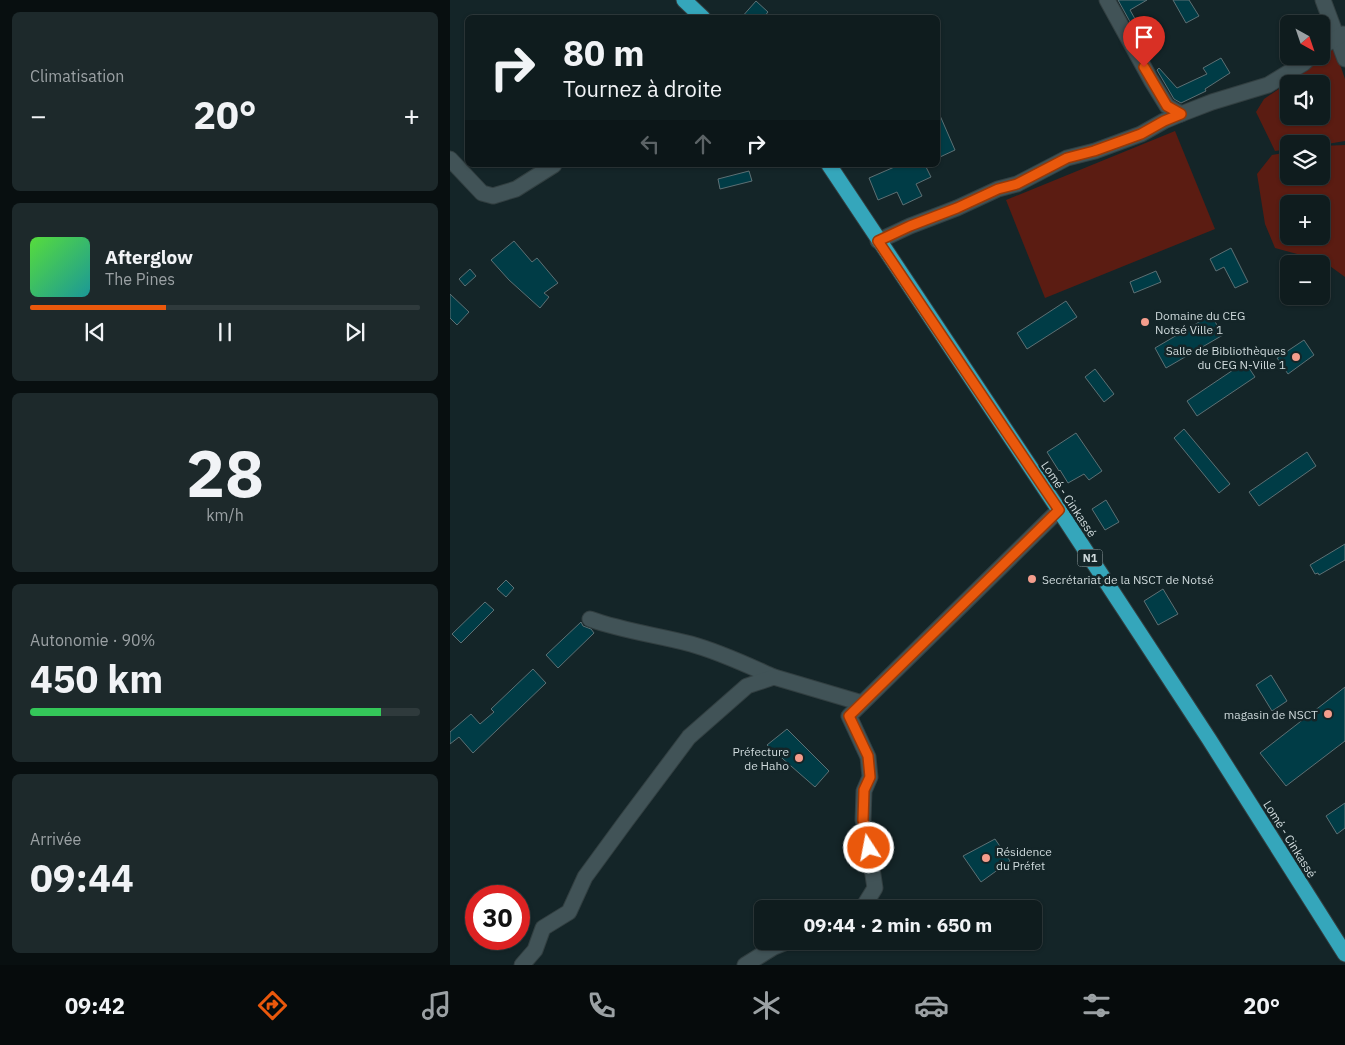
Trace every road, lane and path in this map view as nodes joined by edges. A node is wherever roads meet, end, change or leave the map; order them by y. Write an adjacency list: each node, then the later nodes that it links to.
1 (684, 0): 4 (highway)
2 (1107, 0): 9 (street)
3 (1323, 0): 5 (street)
4 (700, 15)
5 (1341, 36): 6 (street); 7 (street)
6 (1330, 42)
7 (1345, 59)
8 (1301, 65): 9 (street)
9 (1181, 114): 13 (street)
10 (450, 159): 11 (street)
11 (551, 167)
12 (830, 167): 13 (highway, Lomé - Cinkassé / N1)
13 (878, 241): 14 (highway, Lomé - Cinkassé / N1)
14 (1059, 510): 17 (street); 20 (highway, Lomé - Cinkassé / N1)
15 (590, 619): 16 (street)
16 (774, 678): 17 (street); 21 (street)
17 (862, 703): 18 (street)
18 (868, 900)
19 (768, 950): 22 (street)
20 (1345, 954)
21 (522, 965)
22 (745, 965)

